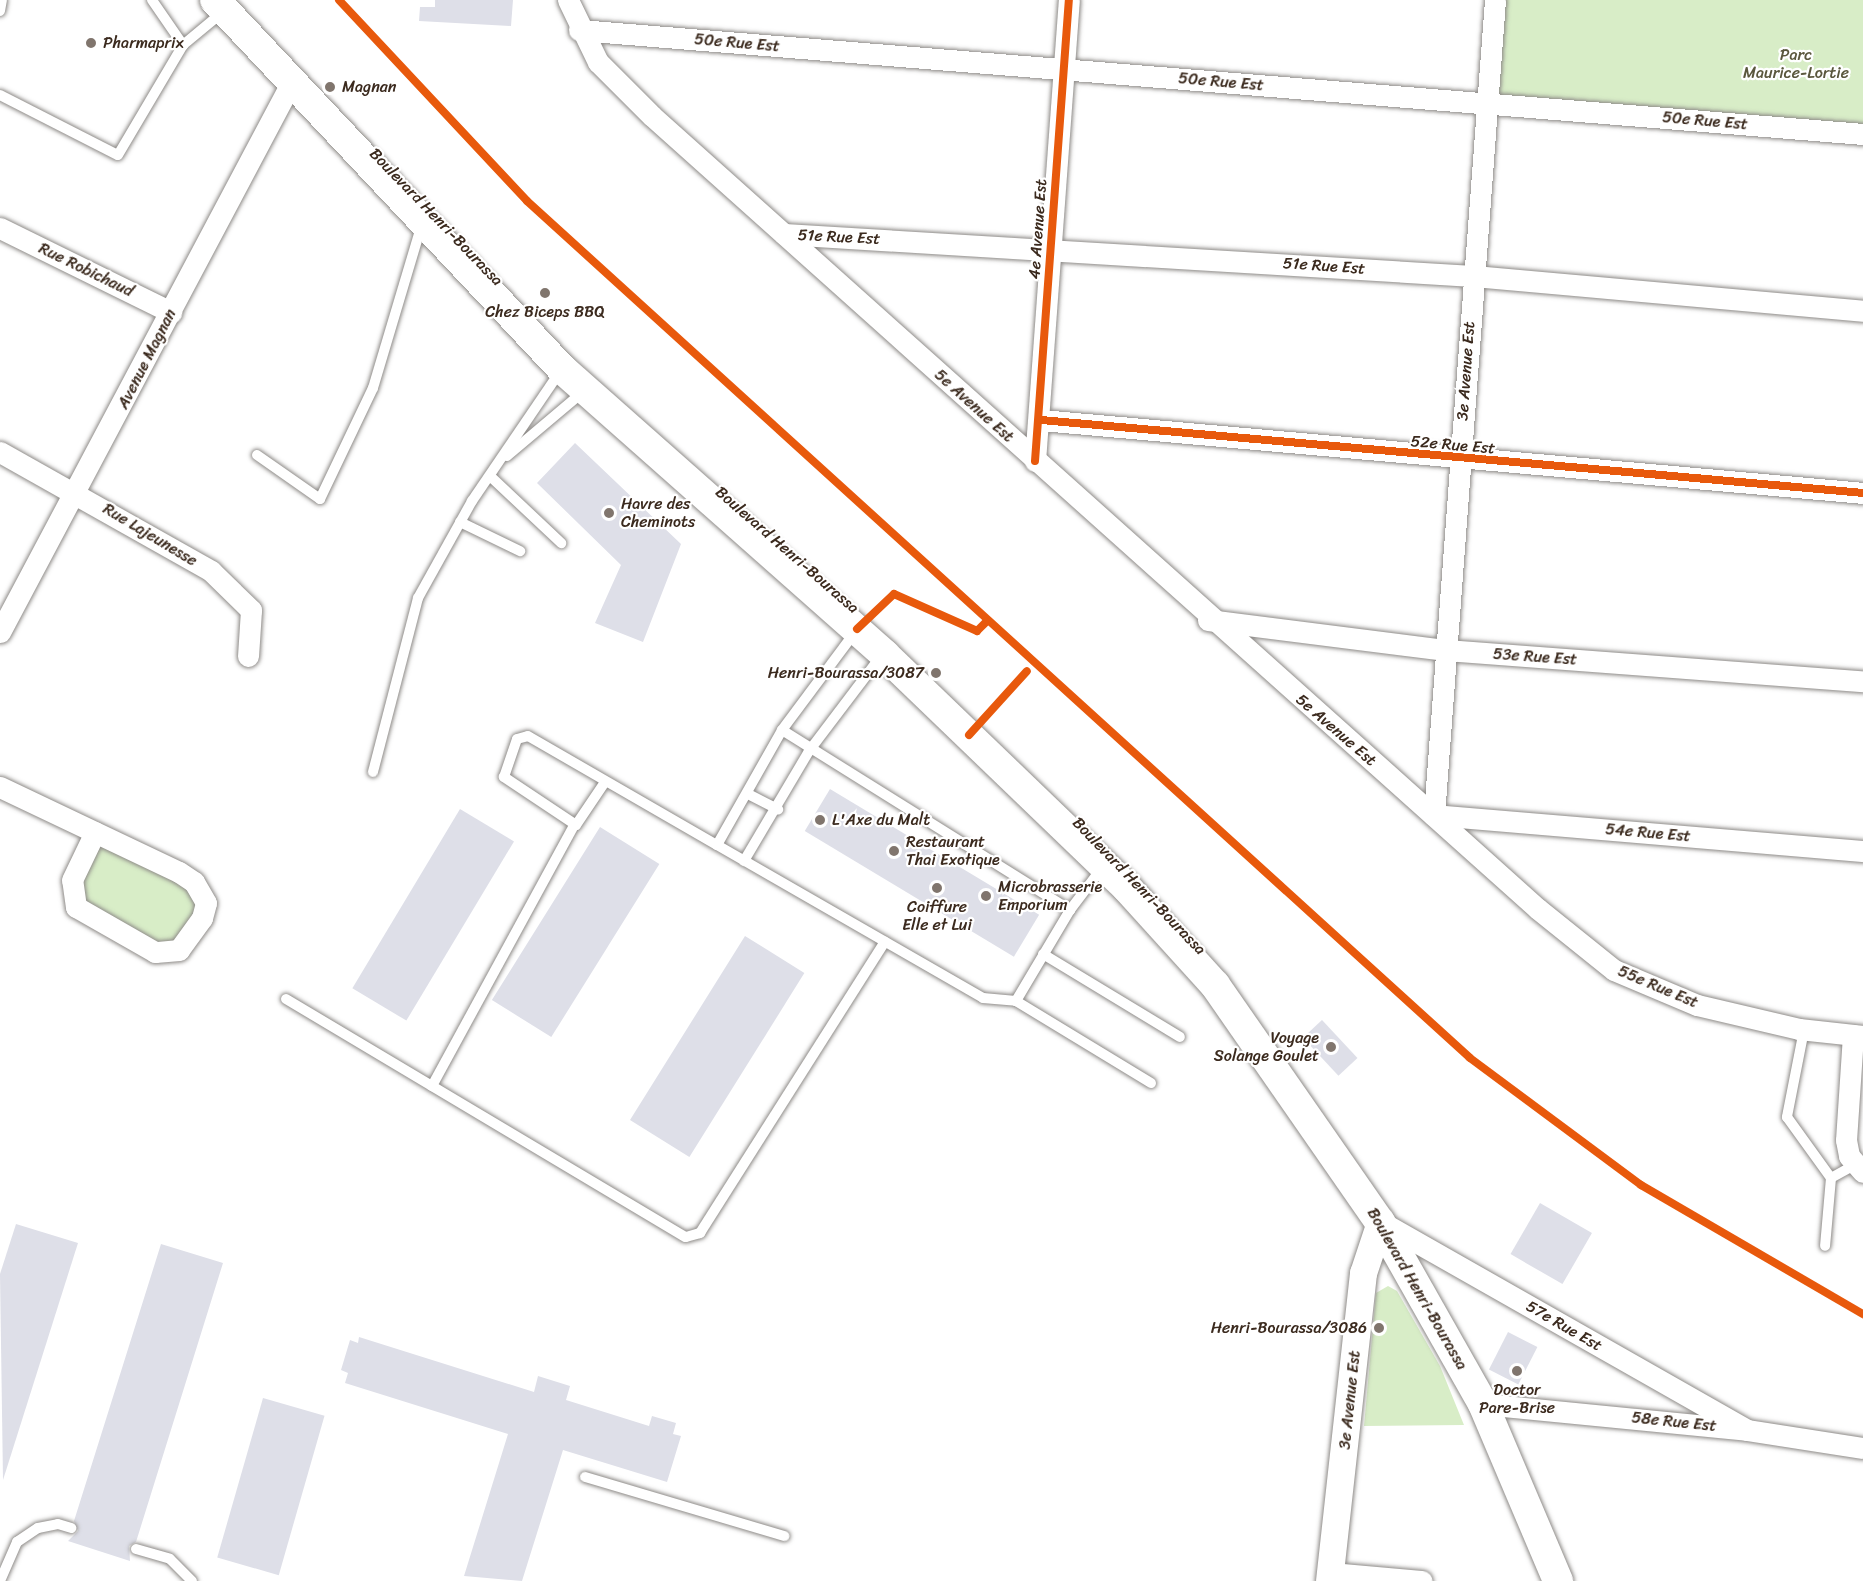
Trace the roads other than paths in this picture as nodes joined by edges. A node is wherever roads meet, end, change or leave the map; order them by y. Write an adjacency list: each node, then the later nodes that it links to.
1 (2, 0): 7 (lane)
2 (152, 0): 9 (lane)
3 (568, 0): 8 (street, 5e Avenue Est)
4 (1069, 0): 10 (street, 4e Avenue Est)
5 (1495, 0): 13 (street, 3e Avenue Est)
6 (225, 3): 9 (lane); 11 (main road, Boulevard Henri-Bourassa)
7 (0, 11)
8 (579, 30): 10 (street, 50e Rue Est); 17 (street, 5e Avenue Est)
9 (183, 45): 12 (lane)
10 (1064, 69): 13 (street, 50e Rue Est); 18 (street, 4e Avenue Est)
11 (290, 85): 15 (main road, Boulevard Henri-Bourassa); 21 (street, Avenue Magnan)
12 (0, 95)
13 (1488, 104): 14 (street, 50e Rue Est); 19 (street, 3e Avenue Est)
14 (1863, 134)
15 (422, 224): 22 (main road, Boulevard Henri-Bourassa); 26 (lane)
16 (0, 228): 21 (street, Rue Robichaud)
17 (784, 234): 18 (street, 51e Rue Est); 29 (street, 5e Avenue Est)
18 (1049, 246): 19 (street, 51e Rue Est); 24 (street, 4e Avenue Est)
19 (1473, 276): 20 (street, 51e Rue Est); 28 (street, 3e Avenue Est)
20 (1863, 311)
21 (171, 312): 31 (street, Avenue Magnan)
22 (562, 369): 23 (main road, Boulevard Henri-Bourassa); 27 (lane)
23 (584, 390): 27 (lane); 37 (main road, Boulevard Henri-Bourassa)
24 (1041, 420): 28 (street, 52e Rue Est); 29 (street, 4e Avenue Est)
25 (0, 452): 31 (street, Rue Lajeunesse)
26 (257, 455)
27 (504, 458): 30 (lane)
28 (1459, 459): 32 (street, 52e Rue Est); 39 (street, 3e Avenue Est)
29 (1035, 461): 36 (street, 5e Avenue Est)
30 (490, 476): 33 (lane); 34 (lane)
31 (78, 493): 38 (street, Avenue Magnan); 41 (street, Rue Lajeunesse)
32 (1863, 493)
33 (460, 522): 35 (lane); 45 (lane)
34 (561, 543)
35 (520, 551)
36 (1208, 620): 39 (street, 53e Rue Est); 50 (street, 5e Avenue Est)
37 (857, 629): 40 (main road, Boulevard Henri-Bourassa); 43 (lane)
38 (0, 632)
39 (1446, 650): 42 (street, 53e Rue Est); 50 (street, 3e Avenue Est)
40 (883, 653): 44 (lane); 56 (main road, Boulevard Henri-Bourassa)
41 (248, 656)
42 (1863, 681)
43 (782, 730): 44 (lane); 48 (lane)
44 (809, 751): 49 (lane); 57 (lane)
45 (373, 771)
46 (605, 782): 51 (lane); 51 (lane); 53 (lane)
47 (0, 787): 52 (street)
48 (748, 794): 49 (lane); 53 (lane)
49 (778, 809): 55 (lane)
50 (1434, 814): 54 (street, 54e Rue Est); 62 (street, 55e Rue Est)
51 (575, 824): 66 (lane)
52 (95, 832): 52 (street)
53 (717, 845): 55 (lane)
54 (1863, 851)
55 (744, 861): 58 (lane)
56 (1103, 866): 57 (lane); 69 (main road, Boulevard Henri-Bourassa)
57 (1070, 910): 59 (lane)
58 (885, 942): 61 (lane); 66 (lane)
59 (1043, 954): 61 (lane); 64 (lane)
60 (286, 999): 66 (lane)
61 (1016, 1001): 65 (lane)
62 (1804, 1030): 63 (street, 55e Rue Est); 68 (lane)
63 (1858, 1035): 67 (street)
64 (1180, 1037)
65 (1151, 1083)
66 (432, 1086)
67 (1859, 1168): 68 (lane)
68 (1831, 1178): 70 (lane)
69 (1380, 1222): 71 (main road, Boulevard Henri-Bourassa); 72 (street, 57e Rue Est); 78 (street, 3e Avenue Est)
70 (1825, 1246)
71 (1483, 1404): 72 (street, 58e Rue Est); 82 (main road, Boulevard Henri-Bourassa)
72 (1747, 1430): 73 (street, 58e Rue Est)
73 (1863, 1448)
74 (585, 1477): 76 (lane)
75 (71, 1528): 79 (lane)
76 (784, 1536)
77 (136, 1548): 80 (lane)
78 (1329, 1577): 81 (street)
79 (0, 1581)
80 (192, 1581)
81 (1422, 1581)
82 (1558, 1581)

